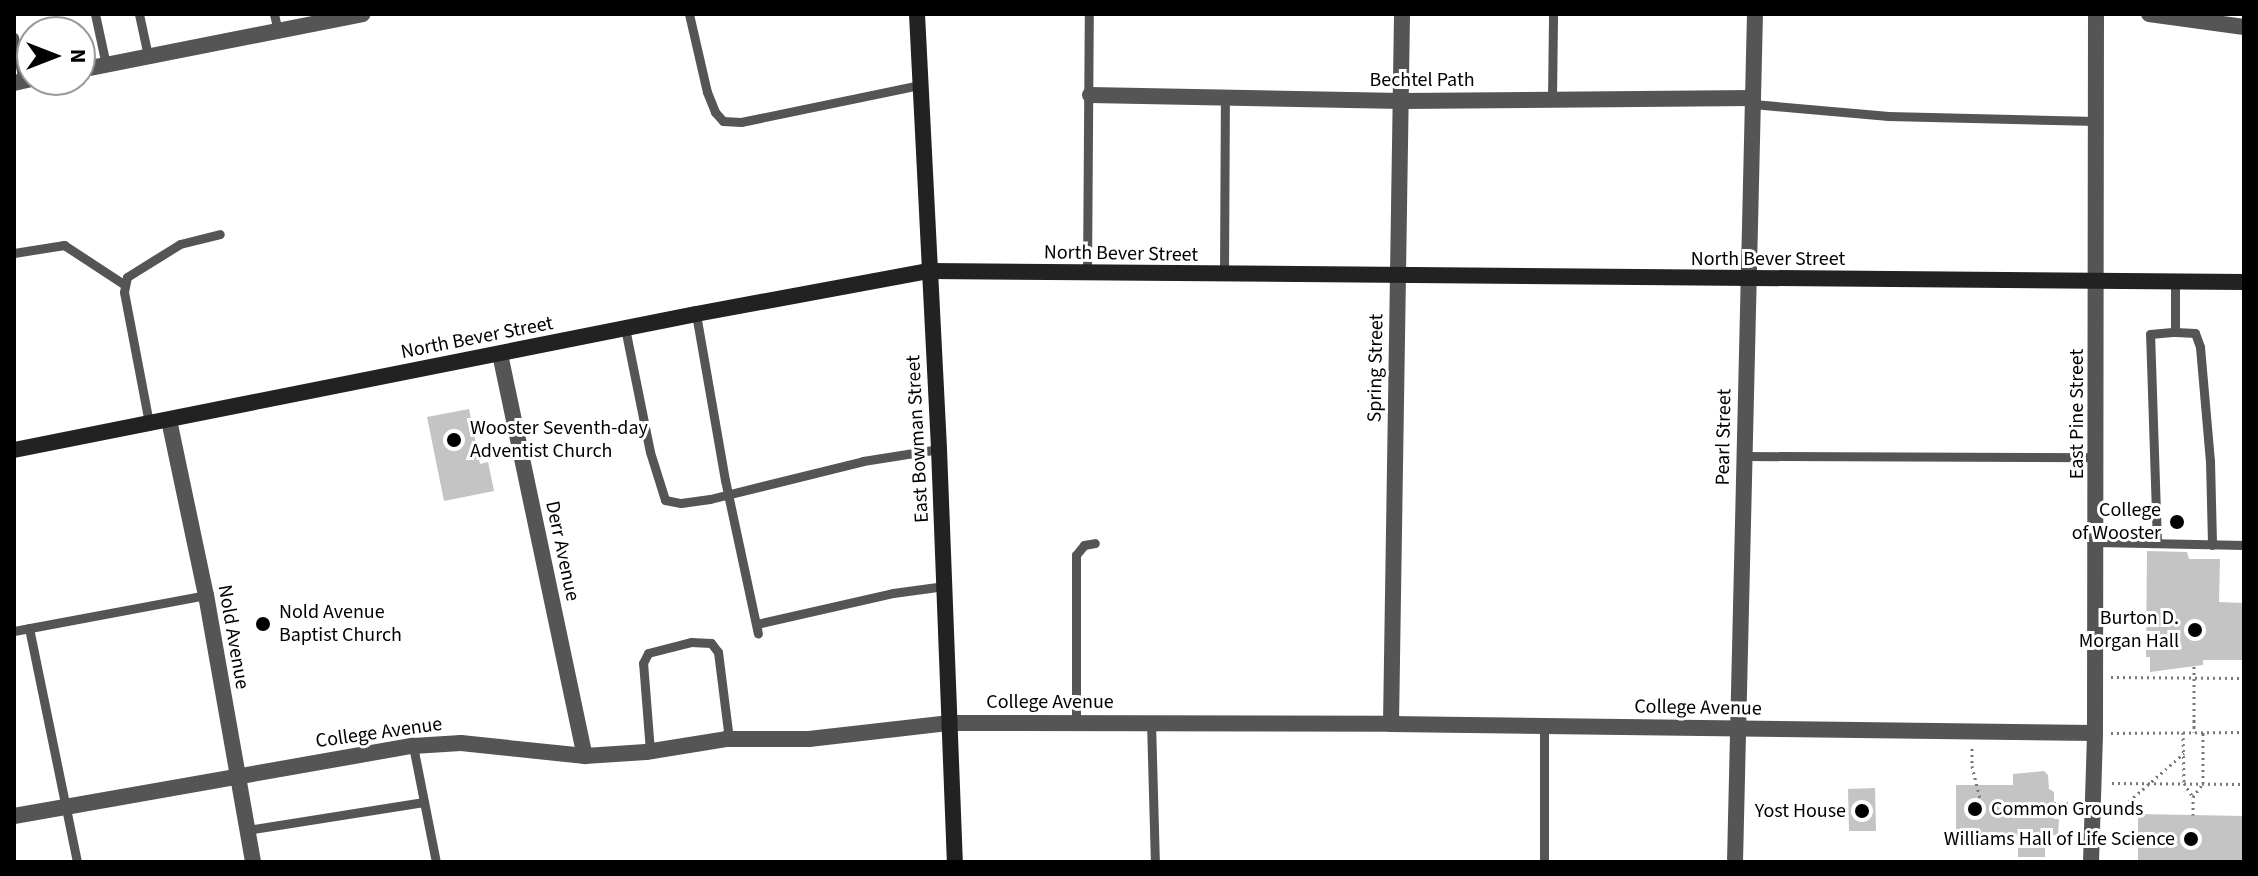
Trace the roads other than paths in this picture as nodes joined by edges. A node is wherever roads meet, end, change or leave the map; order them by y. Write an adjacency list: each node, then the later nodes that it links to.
1 (95, 14): 15 (lane)
2 (139, 14): 14 (lane)
3 (362, 14): 12 (street)
4 (689, 14): 17 (lane)
5 (917, 14): 17 (main road, East Bowman Street)
6 (1089, 14): 18 (lane)
7 (1402, 14): 21 (street, Spring Street)
8 (1553, 14): 20 (lane)
9 (1755, 14): 22 (street, Pearl Street)
10 (2096, 14): 23 (street, East Pine Street)
11 (2149, 14): 13 (street)
12 (276, 22): 14 (street)
13 (2244, 27)
14 (148, 56): 15 (street)
15 (106, 65): 16 (street)
16 (96, 67)
17 (920, 85): 26 (main road, East Bowman Street)
18 (1090, 95): 19 (street, Bechtel Path); 27 (lane)
19 (1225, 98): 21 (street, Bechtel Path); 29 (lane)
20 (1552, 100): 21 (street, Bechtel Path); 22 (street, Bechtel Path)
21 (1402, 101): 28 (street, Spring Street)
22 (1753, 101): 23 (lane); 30 (street, Pearl Street)
23 (2096, 121): 31 (street, East Pine Street)
24 (220, 234): 34 (lane)
25 (14, 253): 34 (lane)
26 (929, 271): 27 (main road, North Bever Street); 35 (main road, North Bever Street); 41 (main road, East Bowman Street)
27 (1087, 274): 29 (main road, North Bever Street)
28 (1397, 274): 29 (main road, North Bever Street); 30 (main road, North Bever Street); 58 (street, Spring Street)
29 (1224, 275)
30 (1748, 279): 31 (main road, North Bever Street); 43 (street, Pearl Street)
31 (2098, 281): 32 (main road, North Bever Street); 44 (street, East Pine Street)
32 (2175, 281): 33 (main road, North Bever Street); 37 (lane)
33 (2244, 282)
34 (125, 285): 40 (lane)
35 (696, 314): 36 (main road, North Bever Street); 45 (lane)
36 (625, 328): 38 (main road, North Bever Street); 45 (lane)
37 (2175, 332): 48 (lane); 49 (lane)
38 (500, 354): 39 (main road, North Bever Street); 65 (street, Derr Avenue)
39 (169, 420): 40 (main road, North Bever Street); 52 (street, Nold Avenue)
40 (149, 423): 42 (main road, North Bever Street)
41 (939, 449): 45 (lane); 51 (main road, East Bowman Street)
42 (14, 450)
43 (1743, 456): 44 (lane); 60 (street, Pearl Street)
44 (2096, 457): 46 (street, East Pine Street)
45 (728, 494): 51 (lane)
46 (2096, 542): 48 (lane); 61 (street, East Pine Street)
47 (1095, 543): 55 (lane)
48 (2157, 543): 49 (lane)
49 (2212, 545): 50 (lane)
50 (2244, 545)
51 (945, 586): 57 (main road, East Bowman Street)
52 (206, 595): 53 (lane); 66 (street, Nold Avenue)
53 (29, 628): 54 (lane); 68 (lane)
54 (14, 631)
55 (1076, 722): 56 (street, College Avenue); 57 (street, College Avenue)
56 (1151, 722): 58 (street, College Avenue); 75 (lane)
57 (950, 723): 62 (street, College Avenue); 74 (main road, East Bowman Street)
58 (1391, 724): 59 (street, College Avenue)
59 (1544, 726): 60 (street, College Avenue); 76 (lane)
60 (1738, 728): 61 (street, College Avenue); 77 (street, Pearl Street)
61 (2095, 733): 78 (street, East Pine Street)
62 (729, 739): 64 (street, College Avenue); 64 (lane)
63 (413, 746): 65 (street, College Avenue); 66 (street, College Avenue); 67 (lane)
64 (650, 751): 65 (street, College Avenue)
65 (585, 756)
66 (238, 776): 68 (street, College Avenue); 70 (street, Nold Avenue)
67 (424, 802): 70 (lane); 73 (lane)
68 (65, 805): 69 (street, College Avenue); 71 (lane)
69 (14, 816)
70 (247, 830): 72 (street, Nold Avenue)
71 (77, 862)
72 (253, 862)
73 (436, 862)
74 (955, 862)
75 (1155, 862)
76 (1544, 862)
77 (1735, 862)
78 (2091, 862)

